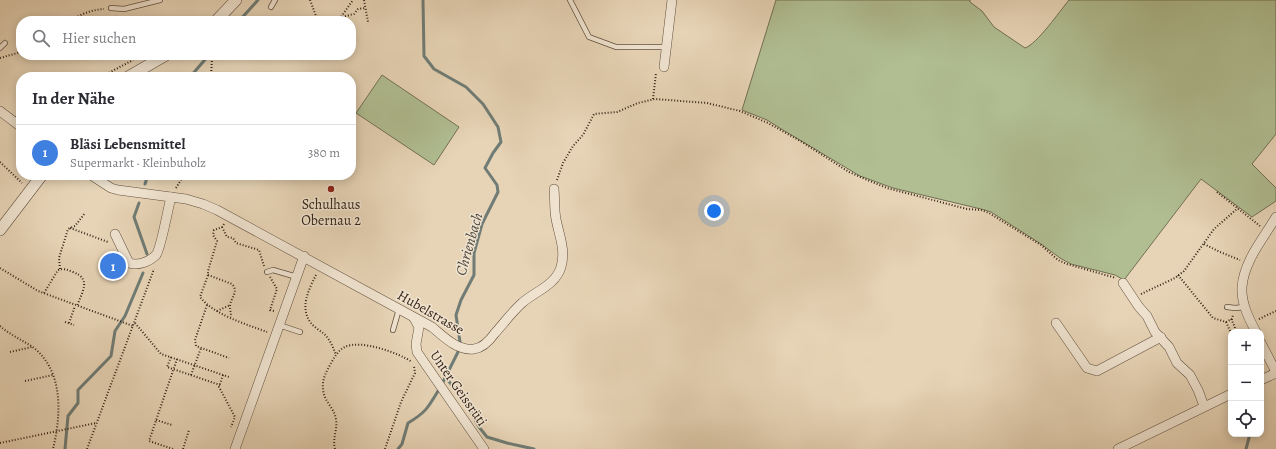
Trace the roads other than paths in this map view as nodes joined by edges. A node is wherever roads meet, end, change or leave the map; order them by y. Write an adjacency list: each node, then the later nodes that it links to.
1 (160, 0): 7 (lane)
2 (275, 0): 6 (lane)
3 (570, 0): 10 (lane)
4 (672, 0): 10 (street)
5 (232, 1): 8 (street)
6 (271, 7)
7 (112, 8)
8 (220, 16)
9 (5, 43): 11 (lane)
10 (666, 47): 13 (street)
11 (0, 48)
12 (157, 60): 14 (street)
13 (664, 67)
14 (137, 72)
15 (0, 112): 16 (street)
16 (16, 119)
17 (38, 180): 22 (street)
18 (99, 180): 20 (street, Hubelstrasse)
19 (554, 189): 31 (street, Hubelstrasse)
20 (171, 197): 23 (street); 24 (street, Hubelstrasse)
21 (1276, 217): 29 (street)
22 (0, 230)
23 (115, 234)
24 (304, 256): 26 (street); 30 (street, Hubelstrasse)
25 (267, 272): 26 (lane)
26 (296, 276): 33 (street)
27 (1123, 283): 37 (street)
28 (1227, 307): 29 (lane)
29 (1245, 307): 34 (street)
30 (399, 309): 31 (street, Hubelstrasse); 35 (lane)
31 (414, 318): 44 (street, Unter Geissrüti)
32 (1056, 323): 37 (street)
33 (279, 325): 36 (lane); 43 (street)
34 (1254, 329)
35 (393, 330)
36 (300, 332)
37 (1161, 337): 42 (street)
38 (1264, 349): 39 (street)
39 (1276, 372): 40 (street)
40 (1264, 378)
41 (1228, 395): 42 (street)
42 (1204, 406): 45 (street)
43 (235, 449)
44 (484, 449)
45 (1118, 449)

